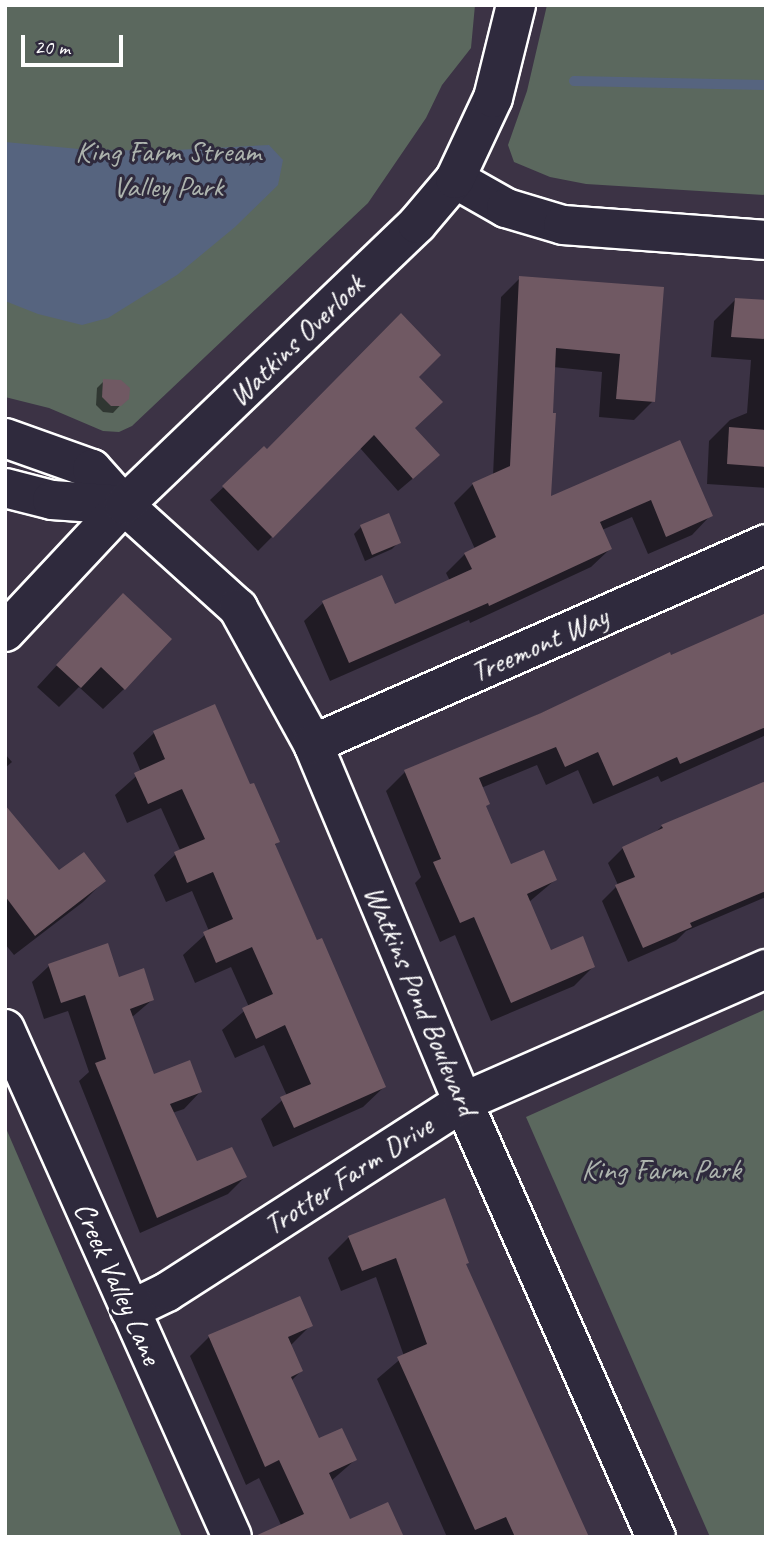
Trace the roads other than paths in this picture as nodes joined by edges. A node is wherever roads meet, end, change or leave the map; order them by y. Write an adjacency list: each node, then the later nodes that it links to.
1 (516, 5): 2 (street, Watkins Overlook)
2 (455, 179): 3 (street); 6 (street, Watkins Overlook)
3 (766, 240)
4 (5, 438): 6 (street, Watkins Pond Boulevard)
5 (5, 488): 6 (street)
6 (124, 505): 8 (street, Watkins Overlook); 9 (street, Watkins Pond Boulevard)
7 (766, 544): 9 (street, Treemont Way)
8 (5, 632)
9 (313, 744): 12 (street, Watkins Pond Boulevard)
10 (766, 969): 12 (street, Trotter Farm Drive)
11 (5, 1029): 13 (street, Creek Valley Lane)
12 (463, 1102): 13 (street, Trotter Farm Drive); 15 (street, Watkins Pond Boulevard)
13 (130, 1310): 14 (street, Creek Valley Lane)
14 (232, 1537)
15 (656, 1537)

